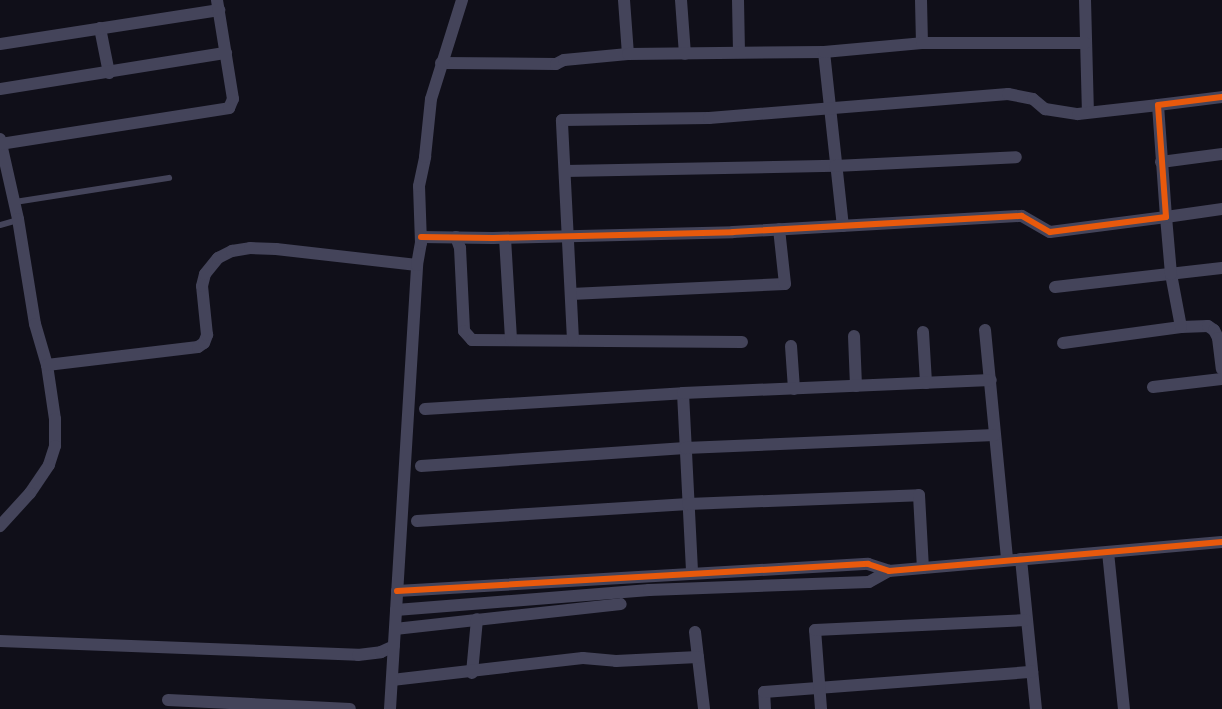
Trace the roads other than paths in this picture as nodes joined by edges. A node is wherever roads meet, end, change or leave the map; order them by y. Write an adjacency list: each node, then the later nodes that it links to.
1 (462, 0): 17 (street)
2 (624, 0): 15 (street)
3 (681, 0): 16 (street)
4 (738, 0): 12 (street)
5 (921, 0): 9 (street)
6 (1085, 0): 10 (street)
7 (218, 5): 8 (street); 14 (street)
8 (100, 28): 11 (street); 18 (street)
9 (922, 43): 10 (street); 13 (street)
10 (1085, 43): 23 (street)
11 (0, 44)
12 (739, 52): 13 (street); 16 (street)
13 (824, 52): 22 (street)
14 (226, 53): 18 (street); 24 (street)
15 (628, 54): 16 (street); 17 (street)
16 (685, 54)
17 (441, 63): 39 (street)
18 (109, 73): 19 (street)
19 (0, 89)
20 (1222, 97): 21 (street)
21 (1158, 105): 23 (street); 27 (street)
22 (829, 110): 23 (street); 28 (street); 29 (street)
23 (1088, 112)
24 (0, 142): 31 (street)
25 (1222, 154): 27 (street)
26 (1016, 157): 28 (street)
27 (1161, 162): 33 (street)
28 (835, 166): 29 (street); 36 (street)
29 (565, 171): 38 (street)
30 (169, 178): 31 (lane)
31 (15, 202): 34 (street)
32 (1222, 209): 33 (street)
33 (1166, 217): 36 (street); 44 (street)
34 (18, 219): 35 (lane); 56 (street)
35 (0, 225)
36 (843, 226): 37 (street)
37 (779, 229): 38 (street); 46 (street)
38 (568, 236): 41 (street); 46 (street)
39 (421, 237): 40 (street); 42 (street)
40 (456, 237): 41 (street); 51 (street)
41 (505, 238): 51 (street)
42 (417, 265): 56 (street); 79 (street)
43 (1222, 268): 44 (street)
44 (1171, 274): 45 (street); 47 (street)
45 (1055, 287)
46 (571, 294): 52 (street)
47 (1181, 327): 54 (street); 57 (street)
48 (985, 330): 58 (street)
49 (923, 332): 60 (street)
50 (854, 336): 61 (street)
51 (511, 340): 52 (street)
52 (573, 340): 53 (street)
53 (742, 342)
54 (1063, 343)
55 (791, 346): 63 (street)
56 (46, 365): 71 (street)
57 (1222, 369)
58 (991, 380): 60 (street); 66 (street)
59 (1222, 380): 62 (street)
60 (926, 383): 61 (street)
61 (856, 386): 63 (street)
62 (1153, 387)
63 (794, 389): 64 (street)
64 (683, 393): 65 (street); 67 (street)
65 (425, 409)
66 (995, 435): 67 (street); 75 (street)
67 (685, 448): 68 (street); 69 (street)
68 (420, 466)
69 (688, 504): 70 (street); 76 (street); 78 (street)
70 (417, 521)
71 (0, 526)
72 (1222, 542): 73 (street)
73 (1108, 552): 74 (street); 101 (street)
74 (1021, 559): 75 (street); 83 (street)
75 (1007, 561): 76 (street)
76 (923, 568): 77 (street)
77 (889, 571): 78 (street); 81 (street)
78 (692, 573): 79 (street)
79 (397, 591): 81 (street)
80 (621, 604): 82 (street)
81 (396, 610): 84 (street)
82 (477, 619): 84 (street); 90 (street)
83 (1026, 620): 89 (street); 92 (street)
84 (395, 629): 87 (street)
85 (695, 632): 88 (street)
86 (0, 641): 87 (street)
87 (394, 646): 91 (street)
88 (698, 657): 90 (street); 97 (street)
89 (1032, 672): 92 (street); 100 (street)
90 (472, 673): 91 (street)
91 (392, 680): 96 (street)
92 (819, 686): 98 (street); 99 (street)
93 (168, 700): 94 (street)
94 (221, 705): 95 (street)
95 (350, 709)
96 (390, 709)
97 (704, 709)
98 (765, 709)
99 (821, 709)
100 (1036, 709)
101 (1124, 709)

